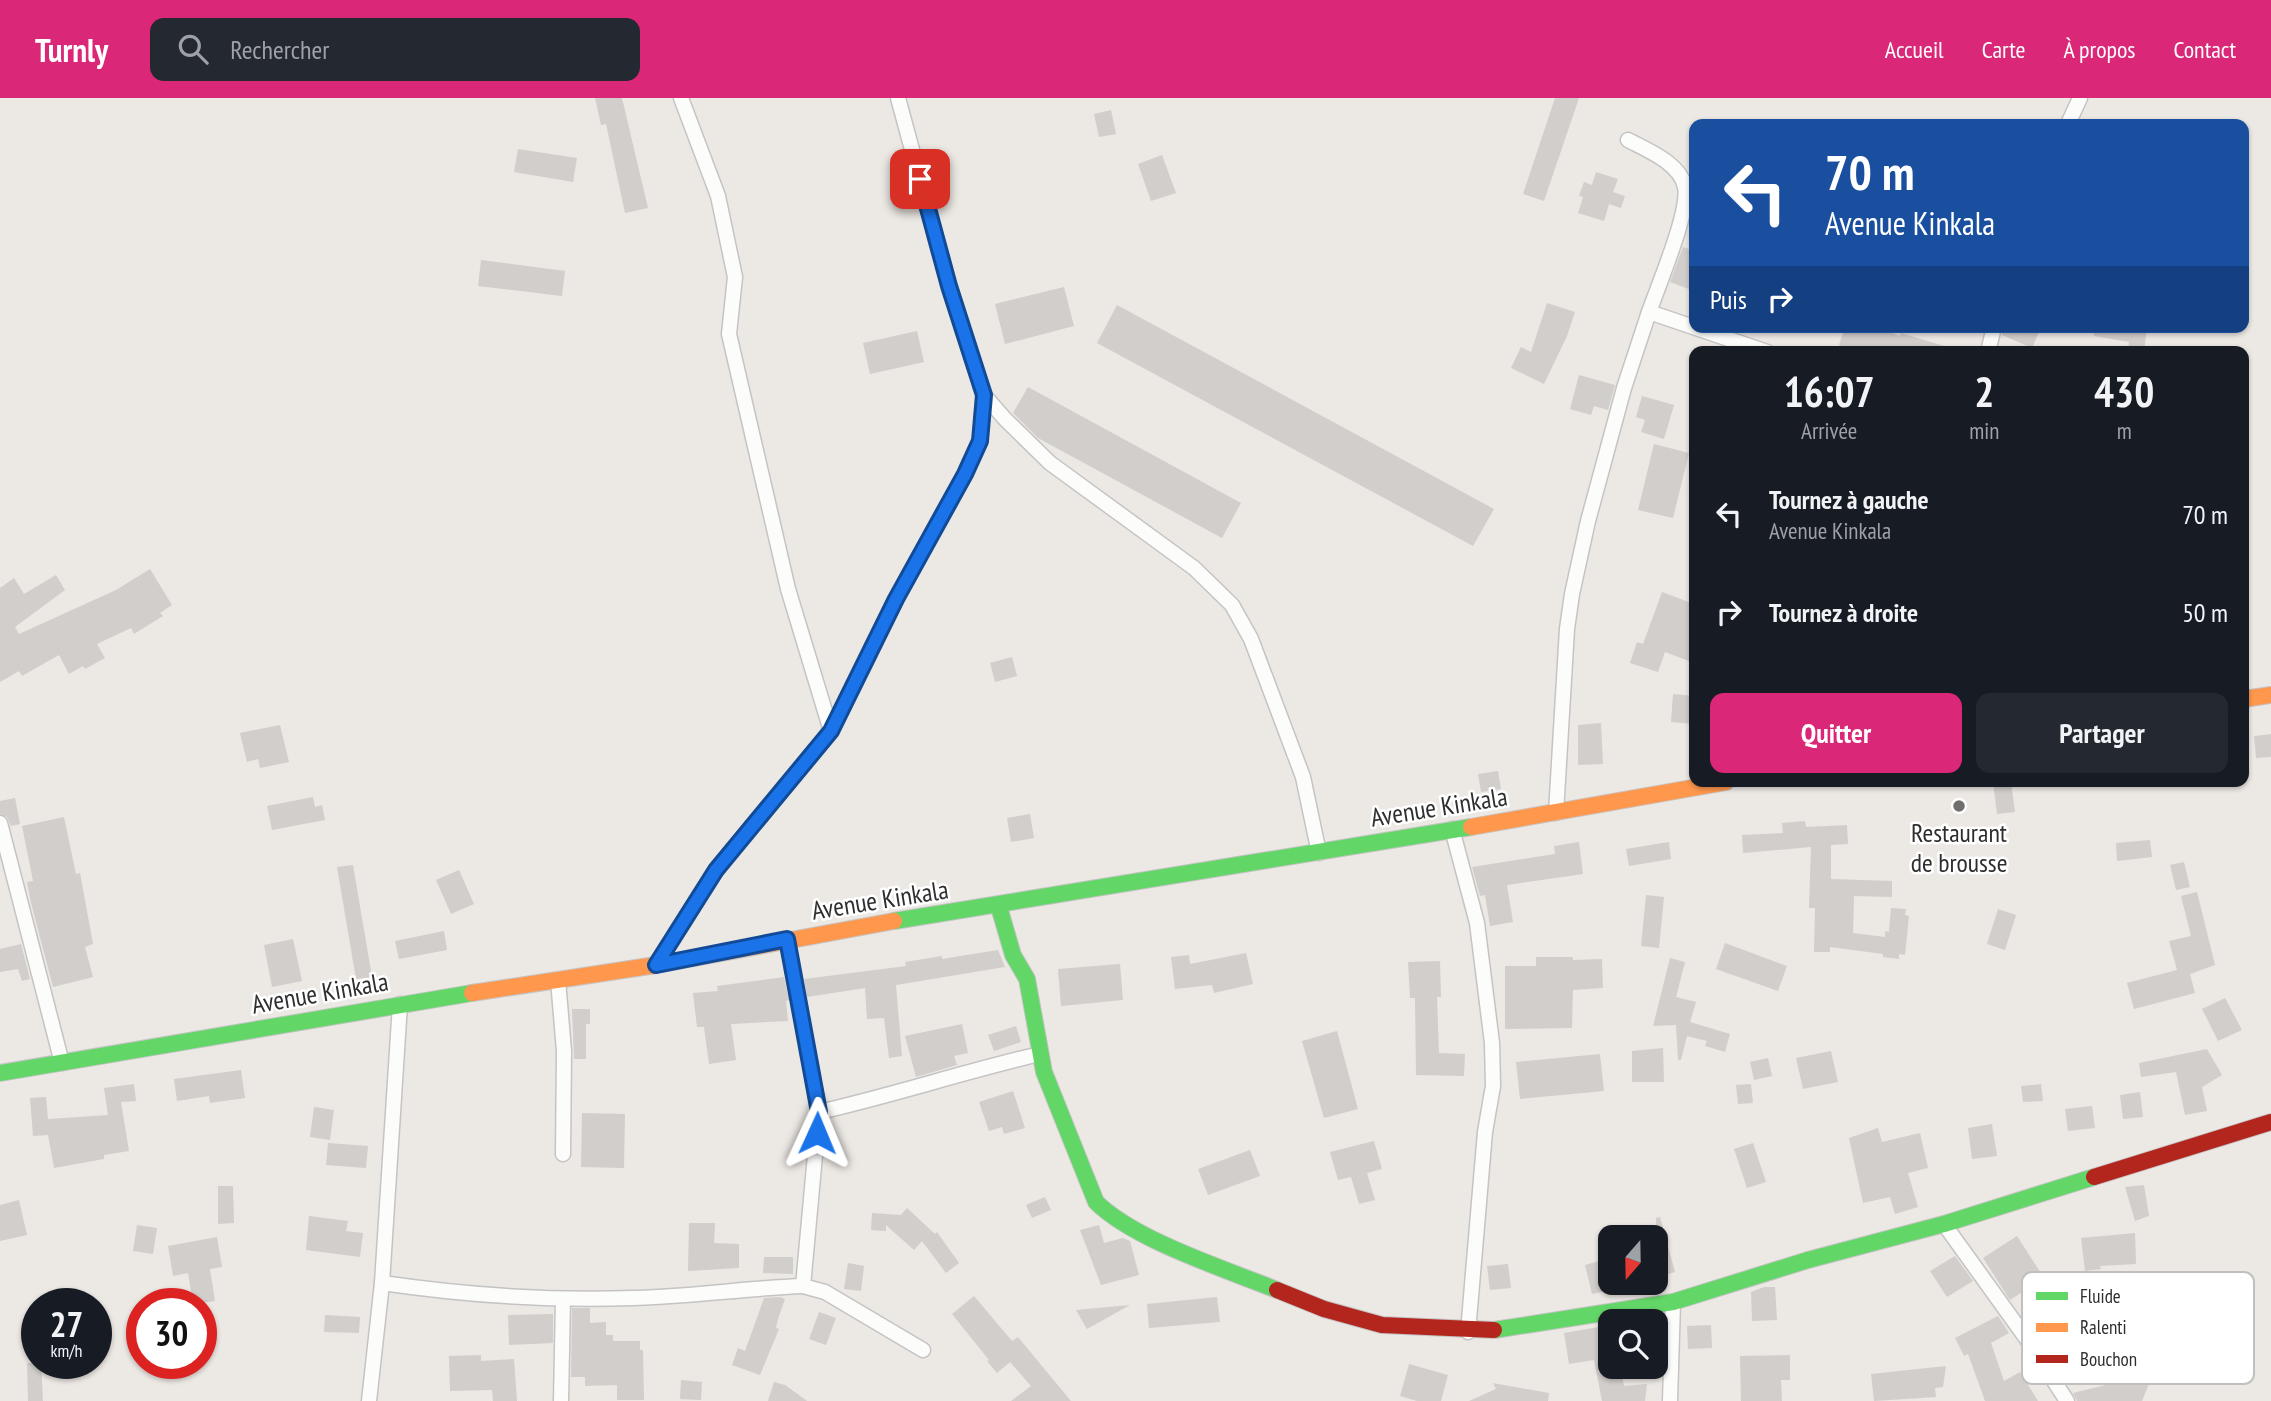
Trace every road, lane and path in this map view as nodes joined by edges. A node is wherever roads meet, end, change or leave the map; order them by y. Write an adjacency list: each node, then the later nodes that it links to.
1 (681, 98): 13 (street)
2 (898, 98): 10 (street)
3 (2080, 98): 4 (street)
4 (2070, 119)
5 (1628, 140): 6 (street)
6 (1649, 312): 7 (street); 15 (street)
7 (1689, 326)
8 (1711, 333): 9 (street)
9 (1749, 346)
10 (984, 395): 13 (street); 18 (street)
11 (2271, 695): 12 (main road)
12 (2249, 698)
13 (831, 731): 21 (street)
14 (1699, 787): 15 (main road, Avenue Kinkala)
15 (1556, 813): 17 (main road, Avenue Kinkala)
16 (0, 823): 25 (street)
17 (1452, 829): 18 (main road, Avenue Kinkala); 35 (street)
18 (1319, 853): 19 (main road, Avenue Kinkala)
19 (999, 906): 20 (main road, Avenue Kinkala); 24 (main road)
20 (787, 939): 21 (main road, Avenue Kinkala); 27 (street)
21 (656, 965): 22 (main road, Avenue Kinkala)
22 (558, 980): 23 (main road, Avenue Kinkala); 29 (street)
23 (400, 1004): 25 (main road, Avenue Kinkala); 31 (street)
24 (1041, 1054): 27 (street); 35 (main road)
25 (62, 1063): 26 (main road, Avenue Kinkala)
26 (0, 1073)
27 (819, 1112): 32 (street)
28 (2271, 1122): 30 (main road)
29 (563, 1154)
30 (1944, 1224): 34 (main road); 36 (street)
31 (382, 1283): 33 (street); 39 (street)
32 (803, 1286): 33 (street); 37 (street)
33 (562, 1298): 40 (street)
34 (1673, 1302): 35 (main road); 41 (street)
35 (1468, 1332)
36 (2022, 1332)
37 (923, 1350)
38 (2056, 1384): 42 (street)
39 (369, 1401)
40 (561, 1401)
41 (1670, 1401)
42 (2067, 1401)

